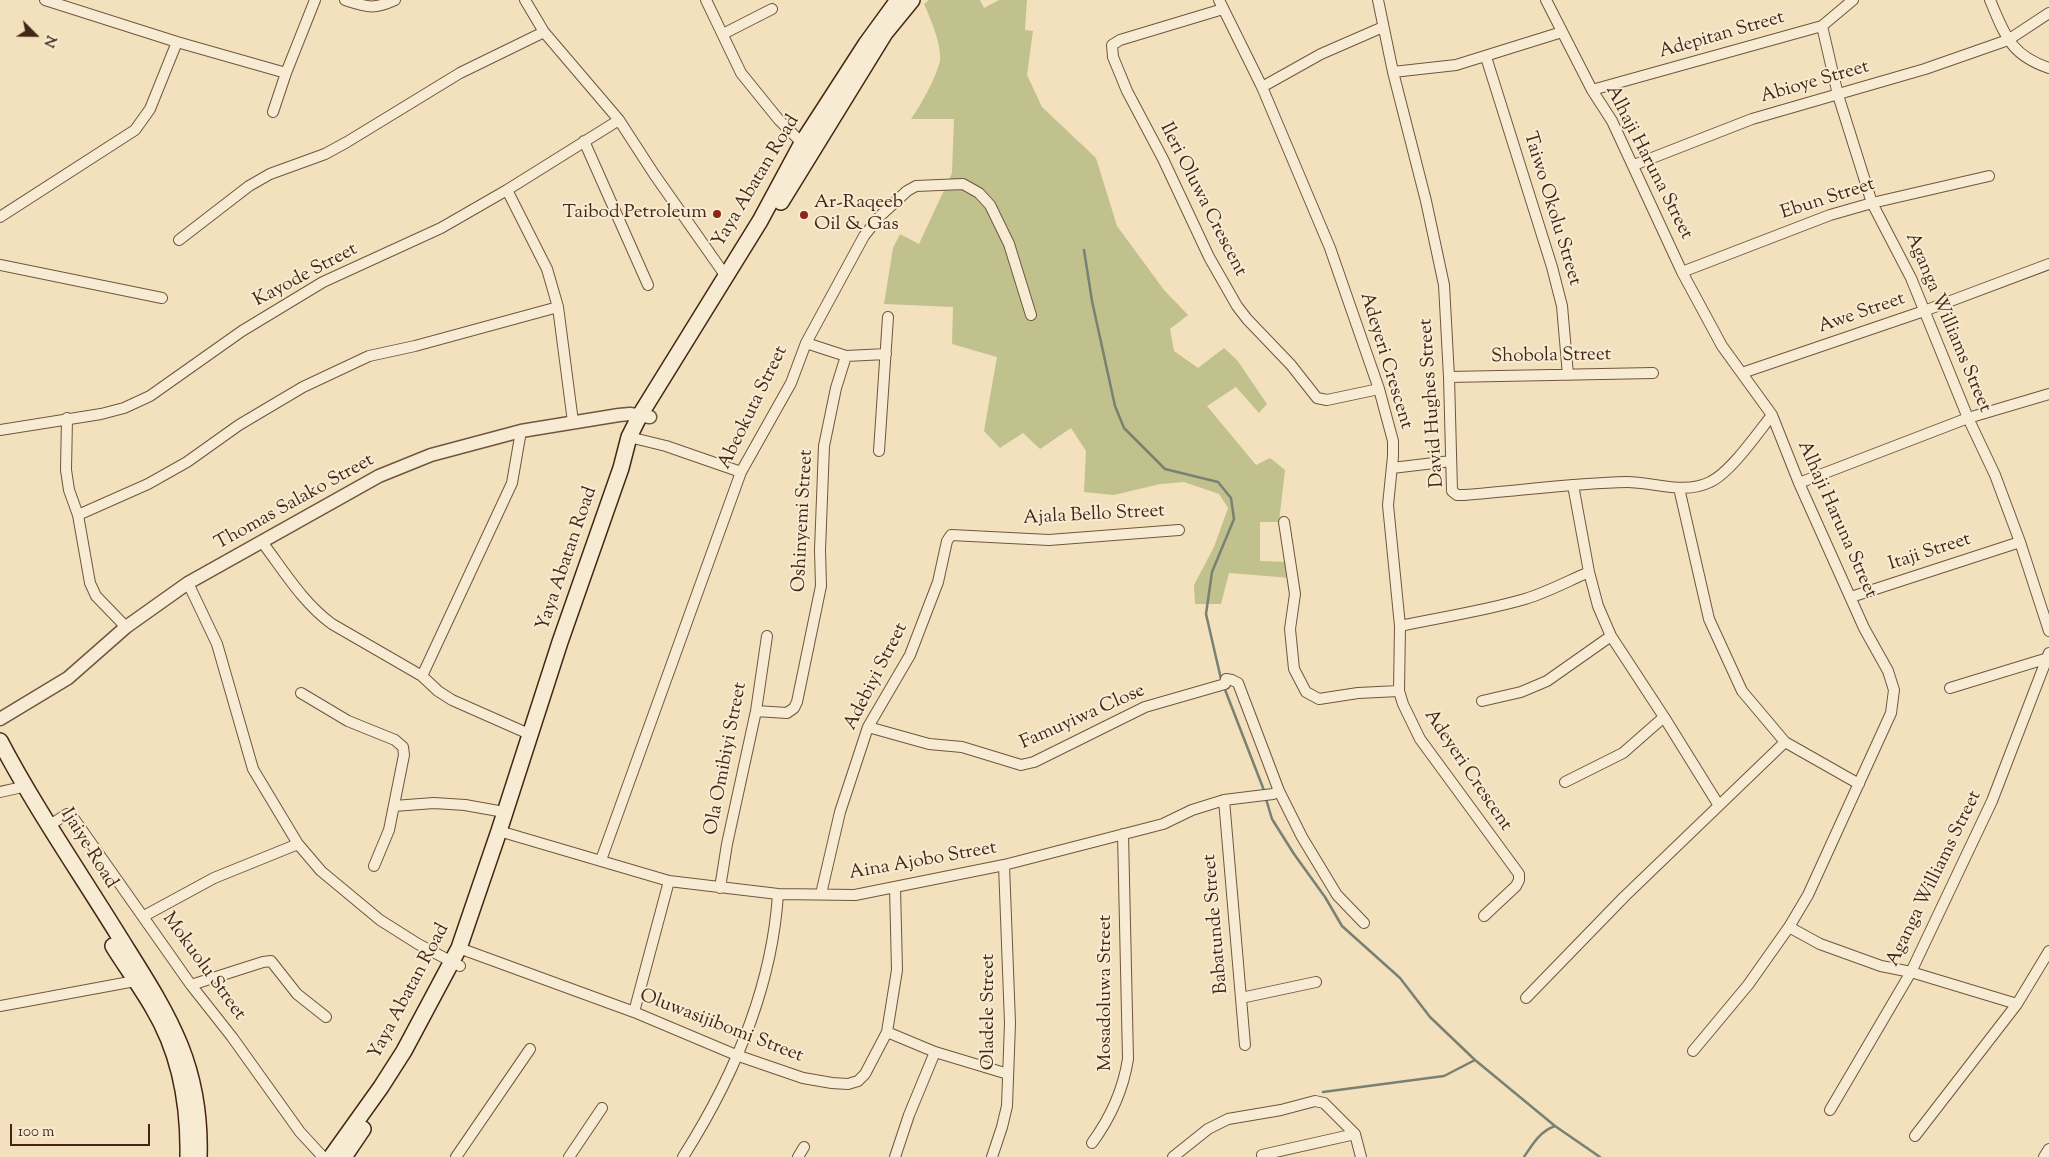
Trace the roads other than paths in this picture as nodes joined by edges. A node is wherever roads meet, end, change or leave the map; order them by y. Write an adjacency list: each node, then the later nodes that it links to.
1 (45, 0): 22 (street)
2 (315, 0): 26 (street)
3 (344, 0): 4 (street)
4 (395, 0)
5 (525, 0): 18 (street)
6 (706, 0): 20 (street)
7 (898, 0): 33 (main road, Yaya Abatan Road)
8 (912, 0): 59 (main road, Yaya Abatan Road)
9 (1378, 0): 17 (street, David Hughes Street)
10 (1546, 0): 19 (street, Alhaji Haruna Street)
11 (1853, 0): 16 (street, Adepitan Street)
12 (1990, 0): 21 (street)
13 (1221, 4): 27 (street, Adeyeri Crescent); 57 (street, Ileri Oluwa Crescent)
14 (772, 9): 20 (street)
15 (2049, 13): 21 (street, Abioye Street)
16 (1822, 26): 28 (street, Adepitan Street); 29 (street, Aganga Williams Street)
17 (1383, 27): 25 (street, David Hughes Street); 27 (street)
18 (544, 32): 31 (street); 39 (street)
19 (1562, 32): 23 (street); 28 (street, Alhaji Haruna Street)
20 (723, 34): 33 (street)
21 (2008, 40): 24 (street); 29 (street, Abioye Street)
22 (177, 42): 26 (street); 38 (street)
23 (1486, 57): 25 (street); 55 (street, Taiwo Okolu Street)
24 (2049, 68)
25 (1394, 72): 56 (street, David Hughes Street)
26 (286, 73): 30 (street)
27 (1262, 87): 57 (street, Adeyeri Crescent)
28 (1592, 90): 34 (street, Alhaji Haruna Street)
29 (1838, 95): 34 (street, Abioye Street); 37 (street, Aganga Williams Street)
30 (273, 112)
31 (619, 120): 32 (street, Kayode Street); 43 (street)
32 (584, 141): 36 (street, Kayode Street); 44 (street)
33 (802, 143): 43 (main road, Yaya Abatan Road)
34 (1634, 164): 42 (street, Alhaji Haruna Street)
35 (1989, 176): 37 (street, Ebun Street)
36 (507, 190): 46 (street); 61 (street, Kayode Street)
37 (1872, 202): 42 (street, Ebun Street); 47 (street, Aganga Williams Street)
38 (0, 217)
39 (179, 240)
40 (2049, 264): 47 (street, Awe Street)
41 (0, 265): 45 (street)
42 (1682, 272): 54 (street, Alhaji Haruna Street)
43 (725, 275): 59 (main road, Yaya Abatan Road)
44 (648, 285)
45 (162, 298)
46 (558, 307): 63 (street); 74 (street)
47 (1924, 311): 54 (street, Awe Street); 62 (street, Aganga Williams Street)
48 (1031, 315): 50 (street, Abeokuta Street)
49 (888, 317): 51 (street)
50 (806, 343): 52 (street); 70 (street, Abeokuta Street)
51 (886, 354): 52 (street); 67 (street)
52 (846, 356): 94 (street, Oshinyemi Street)
53 (1653, 373): 55 (street, Shobola Street)
54 (1742, 373): 60 (street, Alhaji Haruna Street)
55 (1568, 375): 56 (street, Shobola Street)
56 (1449, 377): 68 (street, David Hughes Street)
57 (1379, 389): 69 (street, Adeyeri Crescent)
58 (2049, 394): 62 (street)
59 (645, 416): 63 (street, Thomas Salako Street); 66 (main road, Yaya Abatan Road)
60 (1772, 416): 71 (street, Alhaji Haruna Street); 73 (street, David Hughes Street)
61 (67, 418): 64 (street, Kayode Street); 74 (street)
62 (1968, 418): 71 (street); 79 (street, Aganga Williams Street)
63 (573, 422): 65 (street, Thomas Salako Street)
64 (0, 430)
65 (521, 431): 78 (street, Thomas Salako Street); 89 (street)
66 (634, 438): 70 (street); 98 (main road, Yaya Abatan Road); 112 (main road, Yaya Abatan Road)
67 (879, 451)
68 (1451, 461): 69 (street); 72 (street, David Hughes Street)
69 (1392, 468): 83 (street, Adeyeri Crescent)
70 (741, 472): 115 (street, Abeokuta Street)
71 (1799, 484): 82 (street, Alhaji Haruna Street)
72 (1573, 486): 73 (street, David Hughes Street); 80 (street)
73 (1679, 488): 100 (street)
74 (78, 515): 84 (street)
75 (1284, 522): 91 (street)
76 (1178, 530): 77 (street, Ajala Bello Street)
77 (951, 535): 97 (street, Adebiyi Street)
78 (262, 542): 81 (street, Thomas Salako Street); 89 (street)
79 (2020, 542): 82 (street, Itaji Street); 85 (street, Aganga Williams Street)
80 (1589, 572): 83 (street); 87 (street)
81 (188, 583): 84 (street, Thomas Salako Street); 114 (street, Oluwasijibomi Street)
82 (1851, 597): 103 (street, Alhaji Haruna Street)
83 (1400, 626): 91 (street, Adeyeri Crescent)
84 (126, 627): 96 (street, Thomas Salako Street)
85 (2049, 630)
86 (767, 636): 94 (street, Ola Omibiyi Street)
87 (1611, 636): 93 (street); 95 (street)
88 (2048, 656): 90 (street); 129 (street, Aganga Williams Street)
89 (422, 676): 98 (street)
90 (1950, 688)
91 (1399, 691): 124 (street, Adeyeri Crescent)
92 (301, 693): 109 (street)
93 (1482, 701)
94 (756, 712): 120 (street, Ola Omibiyi Street)
95 (1664, 717): 102 (street); 108 (street)
96 (0, 719)
97 (868, 727): 106 (street, Famuyiwa Close); 122 (street, Adebiyi Street)
98 (529, 734): 110 (main road, Yaya Abatan Road)
99 (0, 741): 104 (main road, Ijaiye Road)
100 (1785, 742): 103 (street); 108 (street)
101 (0, 759): 104 (main road, Ijaiye Road)
102 (1565, 782)
103 (1860, 784): 126 (street, Alhaji Haruna Street)
104 (21, 786): 105 (street); 111 (main road, Ijaiye Road); 130 (main road, Ijaiye Road)
105 (0, 792)
106 (1276, 792): 107 (street, Aina Ajobo Street); 125 (street)
107 (1224, 800): 113 (street, Aina Ajobo Street); 133 (street, Babatunde Street)
108 (1718, 804): 134 (street)
109 (394, 806): 110 (street); 117 (street)
110 (504, 812): 112 (main road, Yaya Abatan Road)
111 (50, 825): 123 (street, Mokuolu Street); 130 (main road, Ijaiye Road)
112 (503, 832): 115 (street, Aina Ajobo Street); 128 (main road, Yaya Abatan Road)
113 (1123, 834): 116 (street, Aina Ajobo Street); 150 (street, Mosadoluwa Street)
114 (298, 844): 123 (street); 128 (street, Oluwasijibomi Street)
115 (601, 860): 118 (street, Aina Ajobo Street)
116 (1004, 865): 119 (street, Aina Ajobo Street); 145 (street, Oladele Street)
117 (374, 866)
118 (669, 881): 120 (street, Aina Ajobo Street); 137 (street)
119 (895, 887): 122 (street, Aina Ajobo Street); 139 (street, Oluwasijibomi Street)
120 (720, 888): 121 (street, Aina Ajobo Street)
121 (778, 894): 122 (street, Aina Ajobo Street); 144 (street)
122 (821, 894)
123 (144, 916): 132 (street, Mokuolu Street)
124 (1484, 916)
125 (1364, 923)
126 (1789, 927): 129 (street); 142 (street, Alhaji Haruna Street)
127 (2049, 951): 135 (street)
128 (460, 957): 137 (street, Oluwasijibomi Street); 157 (main road, Yaya Abatan Road); 158 (main road, Yaya Abatan Road)
129 (1910, 972): 135 (street); 147 (street, Aganga Williams Street)
130 (140, 978): 136 (street); 154 (main road); 155 (main road)
131 (1316, 982): 133 (street)
132 (191, 985): 138 (street); 156 (street, Mokuolu Street)
133 (1241, 998): 140 (street, Babatunde Street)
134 (1526, 998)
135 (2017, 1004): 149 (street)
136 (0, 1006)
137 (634, 1012): 144 (street, Oluwasijibomi Street)
138 (326, 1017)
139 (887, 1032): 143 (street); 144 (street, Oluwasijibomi Street)
140 (1245, 1045)
141 (530, 1050): 159 (street)
142 (1693, 1051)
143 (935, 1052): 145 (street); 163 (street)
144 (736, 1055): 161 (street)
145 (1008, 1074): 164 (street, Oladele Street)
146 (602, 1108): 160 (street)
147 (1830, 1110)
148 (1355, 1134): 153 (street); 165 (street); 166 (street)
149 (1915, 1136)
150 (1092, 1143)
151 (804, 1148): 162 (street)
152 (2049, 1149): 167 (street)
153 (1262, 1155)
154 (188, 1157)
155 (199, 1157)
156 (323, 1157)
157 (331, 1157)
158 (344, 1157)
159 (456, 1157)
160 (569, 1157)
161 (683, 1157)
162 (798, 1157)
163 (895, 1157)
164 (992, 1157)
165 (1173, 1157)
166 (1361, 1157)
167 (2044, 1157)

